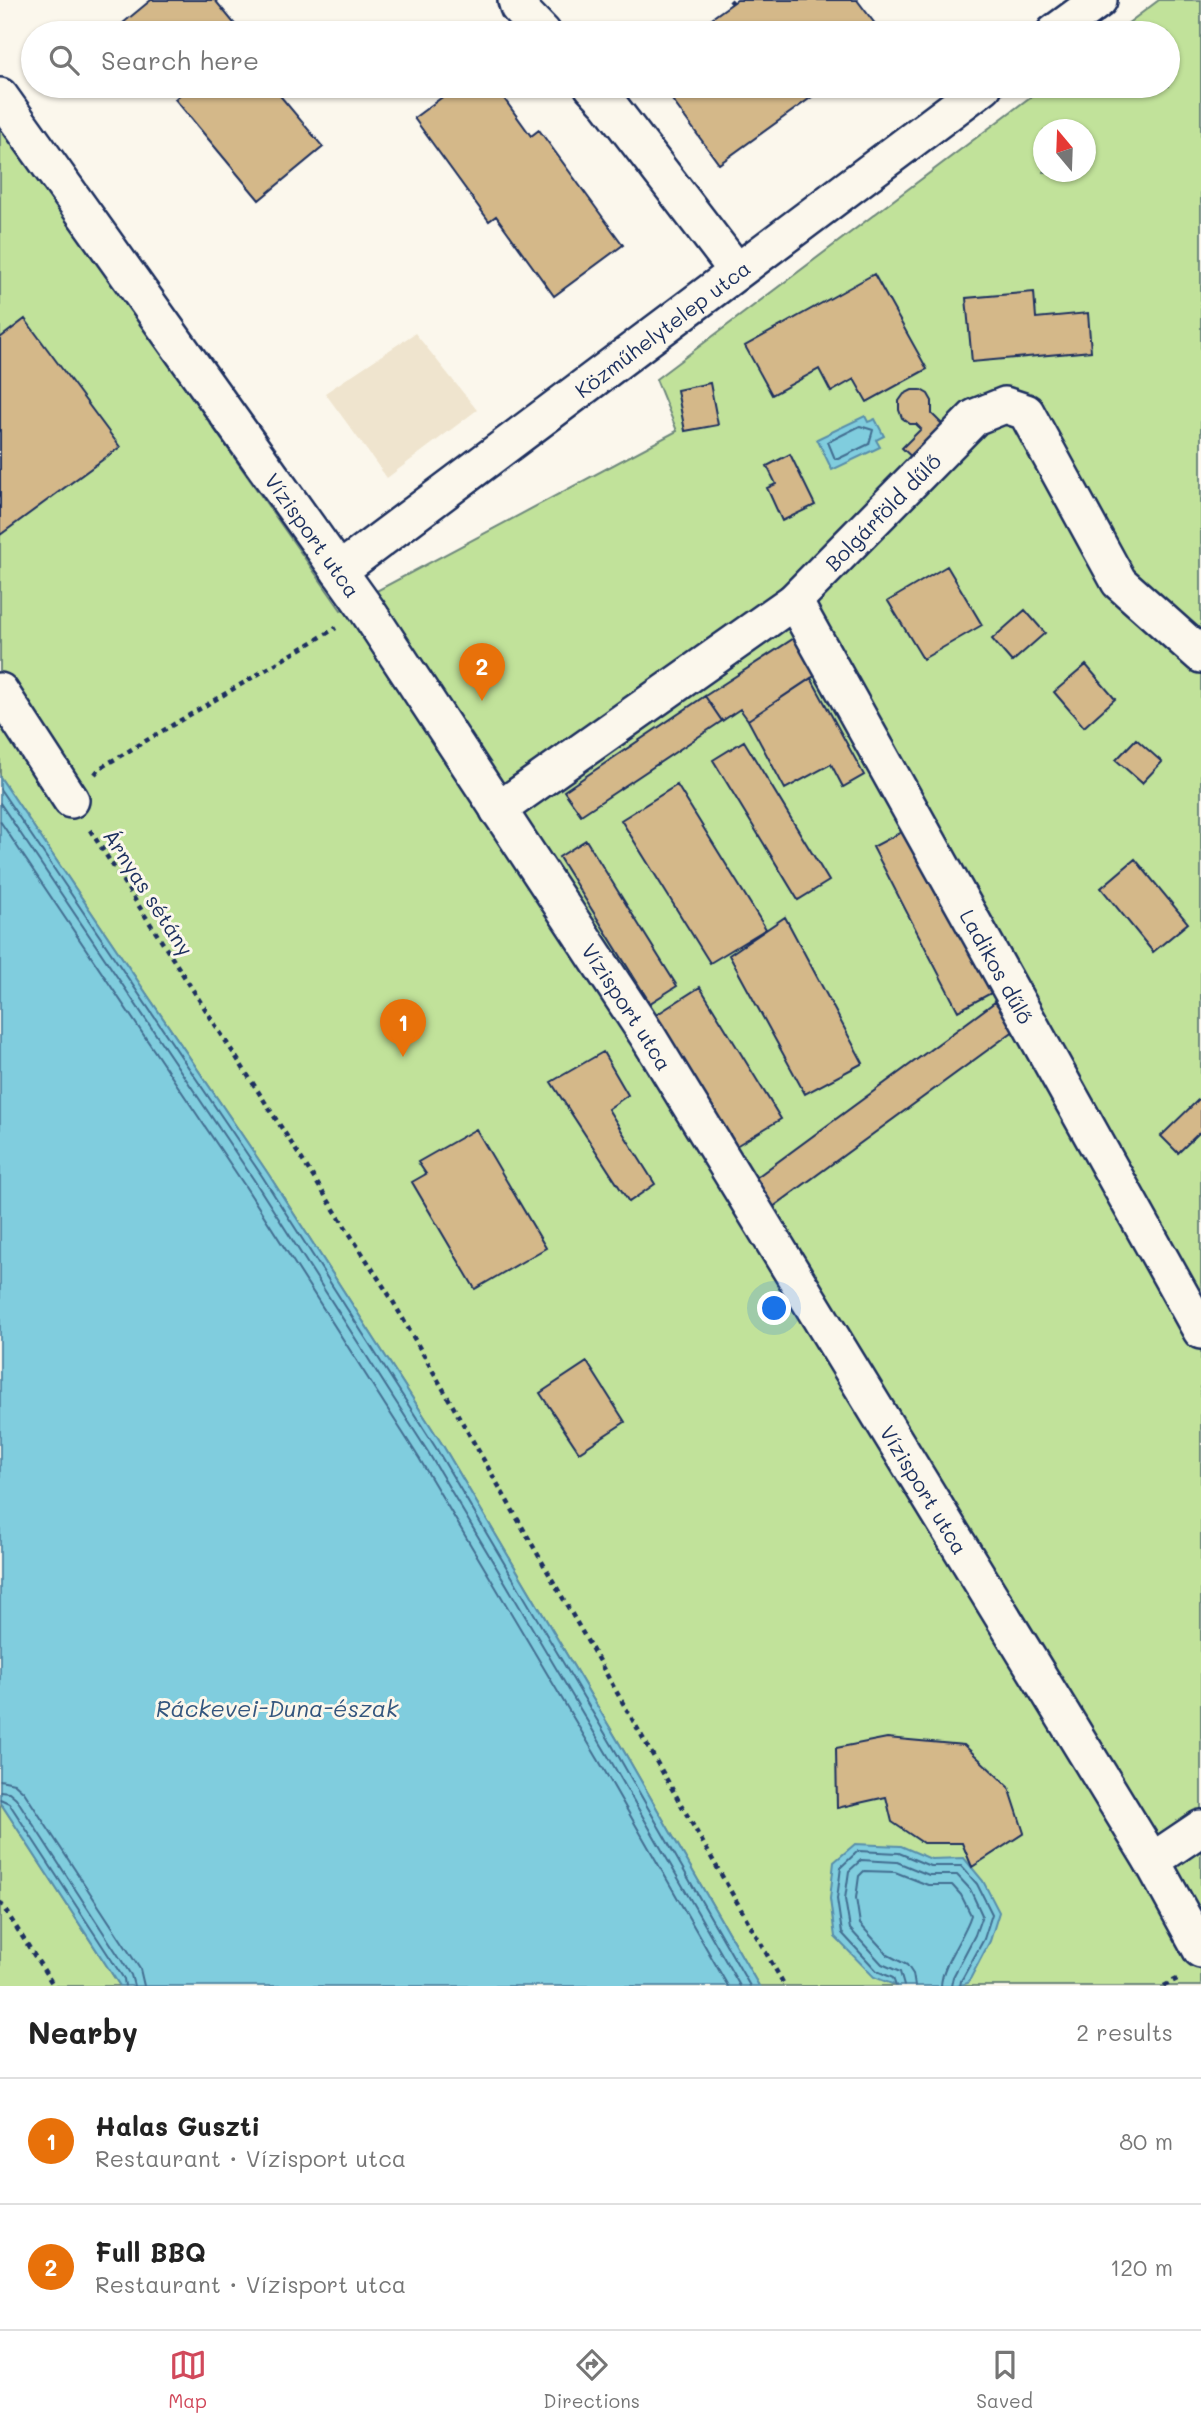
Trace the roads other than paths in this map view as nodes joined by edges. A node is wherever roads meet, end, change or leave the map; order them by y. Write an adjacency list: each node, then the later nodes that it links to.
1 (516, 0): 3 (street)
2 (1099, 0): 4 (street)
3 (531, 21)
4 (1070, 21)
5 (0, 96): 9 (street, Vízisport utca)
6 (603, 98): 8 (street)
7 (968, 98): 8 (street, Közműhelytelep utca)
8 (736, 270): 9 (street, Közműhelytelep utca)
9 (339, 570): 14 (street, Vízisport utca)
10 (794, 601): 11 (street, Bolgárföld dűlő); 14 (street, Bolgárföld dűlő); 15 (street, Ladikos dűlő)
11 (1201, 655)
12 (0, 691): 13 (street)
13 (71, 800)
14 (498, 810): 17 (street, Vízisport utca)
15 (1201, 1331)
16 (1201, 1828): 17 (street)
17 (1152, 1861): 18 (street, Vízisport utca)
18 (1201, 1950)

